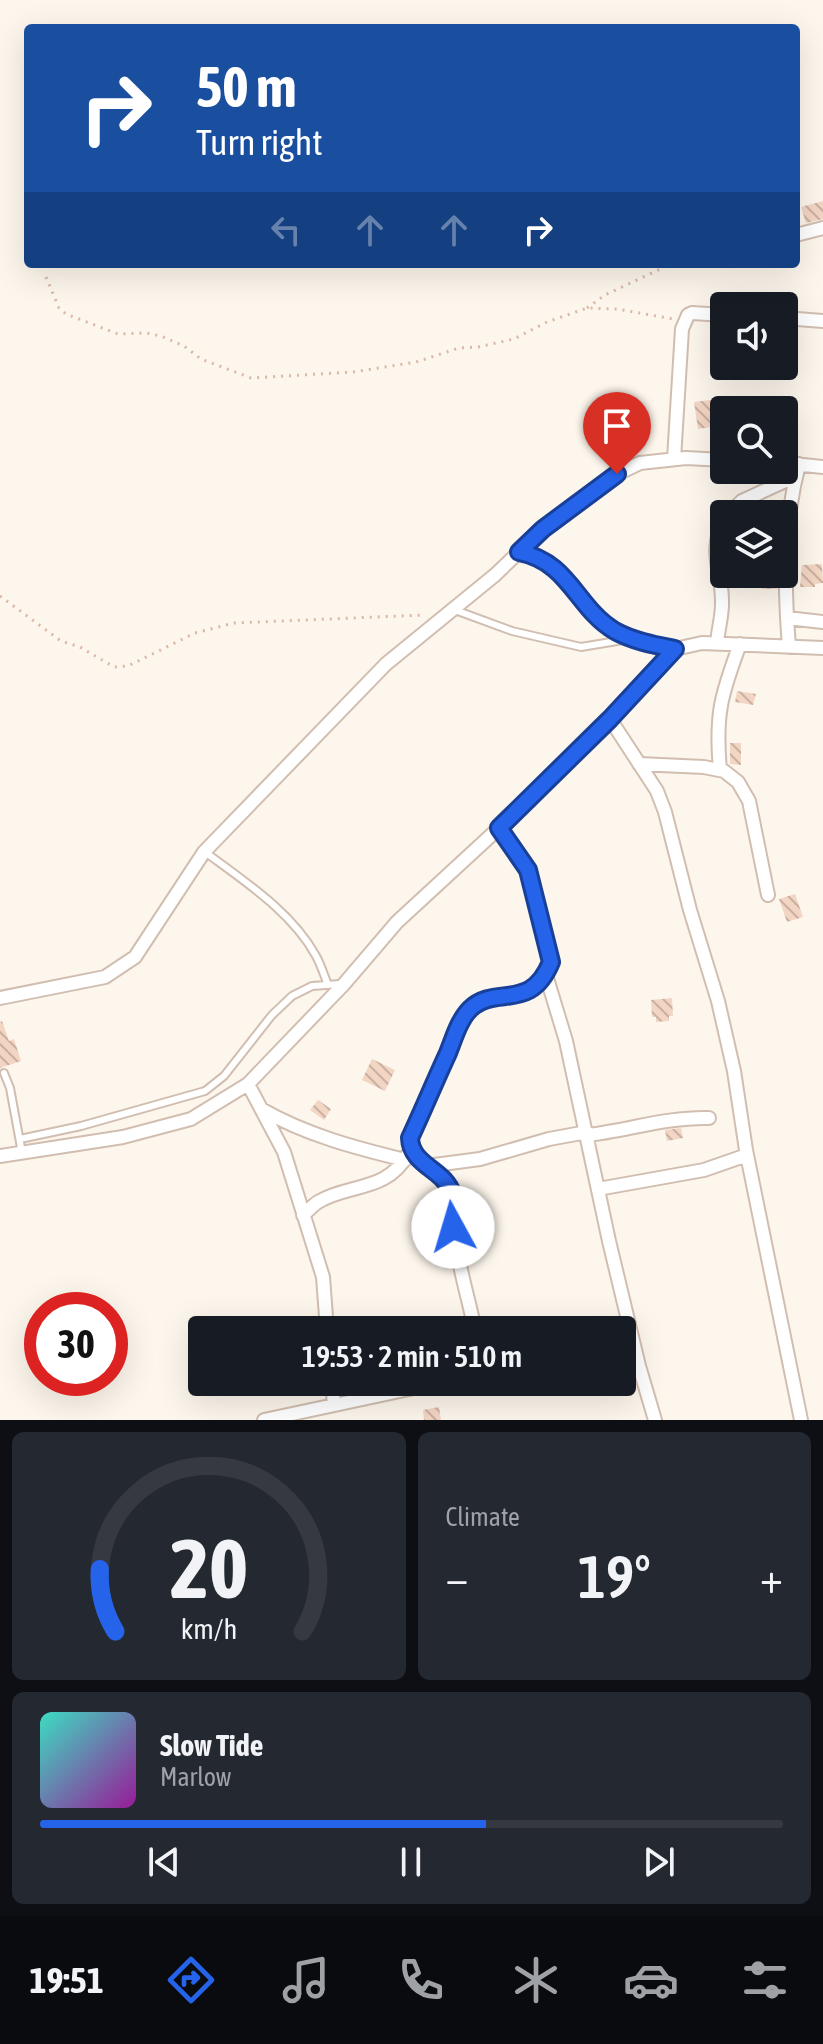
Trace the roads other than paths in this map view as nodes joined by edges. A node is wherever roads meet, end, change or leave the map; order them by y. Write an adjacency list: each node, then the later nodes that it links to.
1 (823, 228): 2 (street)
2 (800, 234)
3 (710, 314): 6 (street)
4 (798, 319): 5 (street)
5 (823, 321)
6 (674, 459): 7 (street); 13 (street)
7 (710, 460)
8 (823, 467): 9 (street)
9 (798, 470)
10 (773, 484): 12 (street)
11 (794, 484): 16 (street)
12 (744, 500)
13 (519, 552): 15 (street); 18 (street)
14 (720, 588): 19 (street)
15 (450, 612): 18 (lane); 28 (street)
16 (787, 618): 17 (street); 21 (street)
17 (823, 622)
18 (633, 639): 23 (street)
19 (717, 643): 20 (street); 23 (street)
20 (740, 644): 21 (street); 26 (street)
21 (789, 647): 22 (street)
22 (823, 648)
23 (675, 649): 24 (street)
24 (610, 719): 25 (street); 27 (street)
25 (639, 764): 26 (street); 42 (street)
26 (720, 770): 29 (street)
27 (499, 828): 30 (street); 31 (street)
28 (204, 852): 32 (lane); 33 (street)
29 (768, 895)
30 (546, 975): 38 (street); 41 (street)
31 (344, 984): 32 (lane); 35 (street)
32 (328, 985): 39 (lane)
33 (0, 998)
34 (4, 1073): 39 (lane)
35 (248, 1084): 36 (street); 40 (street)
36 (261, 1109): 41 (street); 46 (street)
37 (709, 1118): 38 (street)
38 (587, 1133): 44 (street); 45 (street)
39 (20, 1139): 40 (lane)
40 (22, 1153): 43 (street)
41 (408, 1154): 44 (street); 46 (street)
42 (747, 1155): 45 (street); 56 (street)
43 (0, 1156)
44 (427, 1166): 48 (street)
45 (598, 1189): 49 (street)
46 (303, 1215): 47 (street)
47 (326, 1316)
48 (472, 1316)
49 (623, 1316)
50 (636, 1367): 55 (street)
51 (333, 1396): 53 (street)
52 (376, 1396): 53 (street)
53 (334, 1405): 54 (street)
54 (264, 1420)
55 (655, 1420)
56 (801, 1420)

